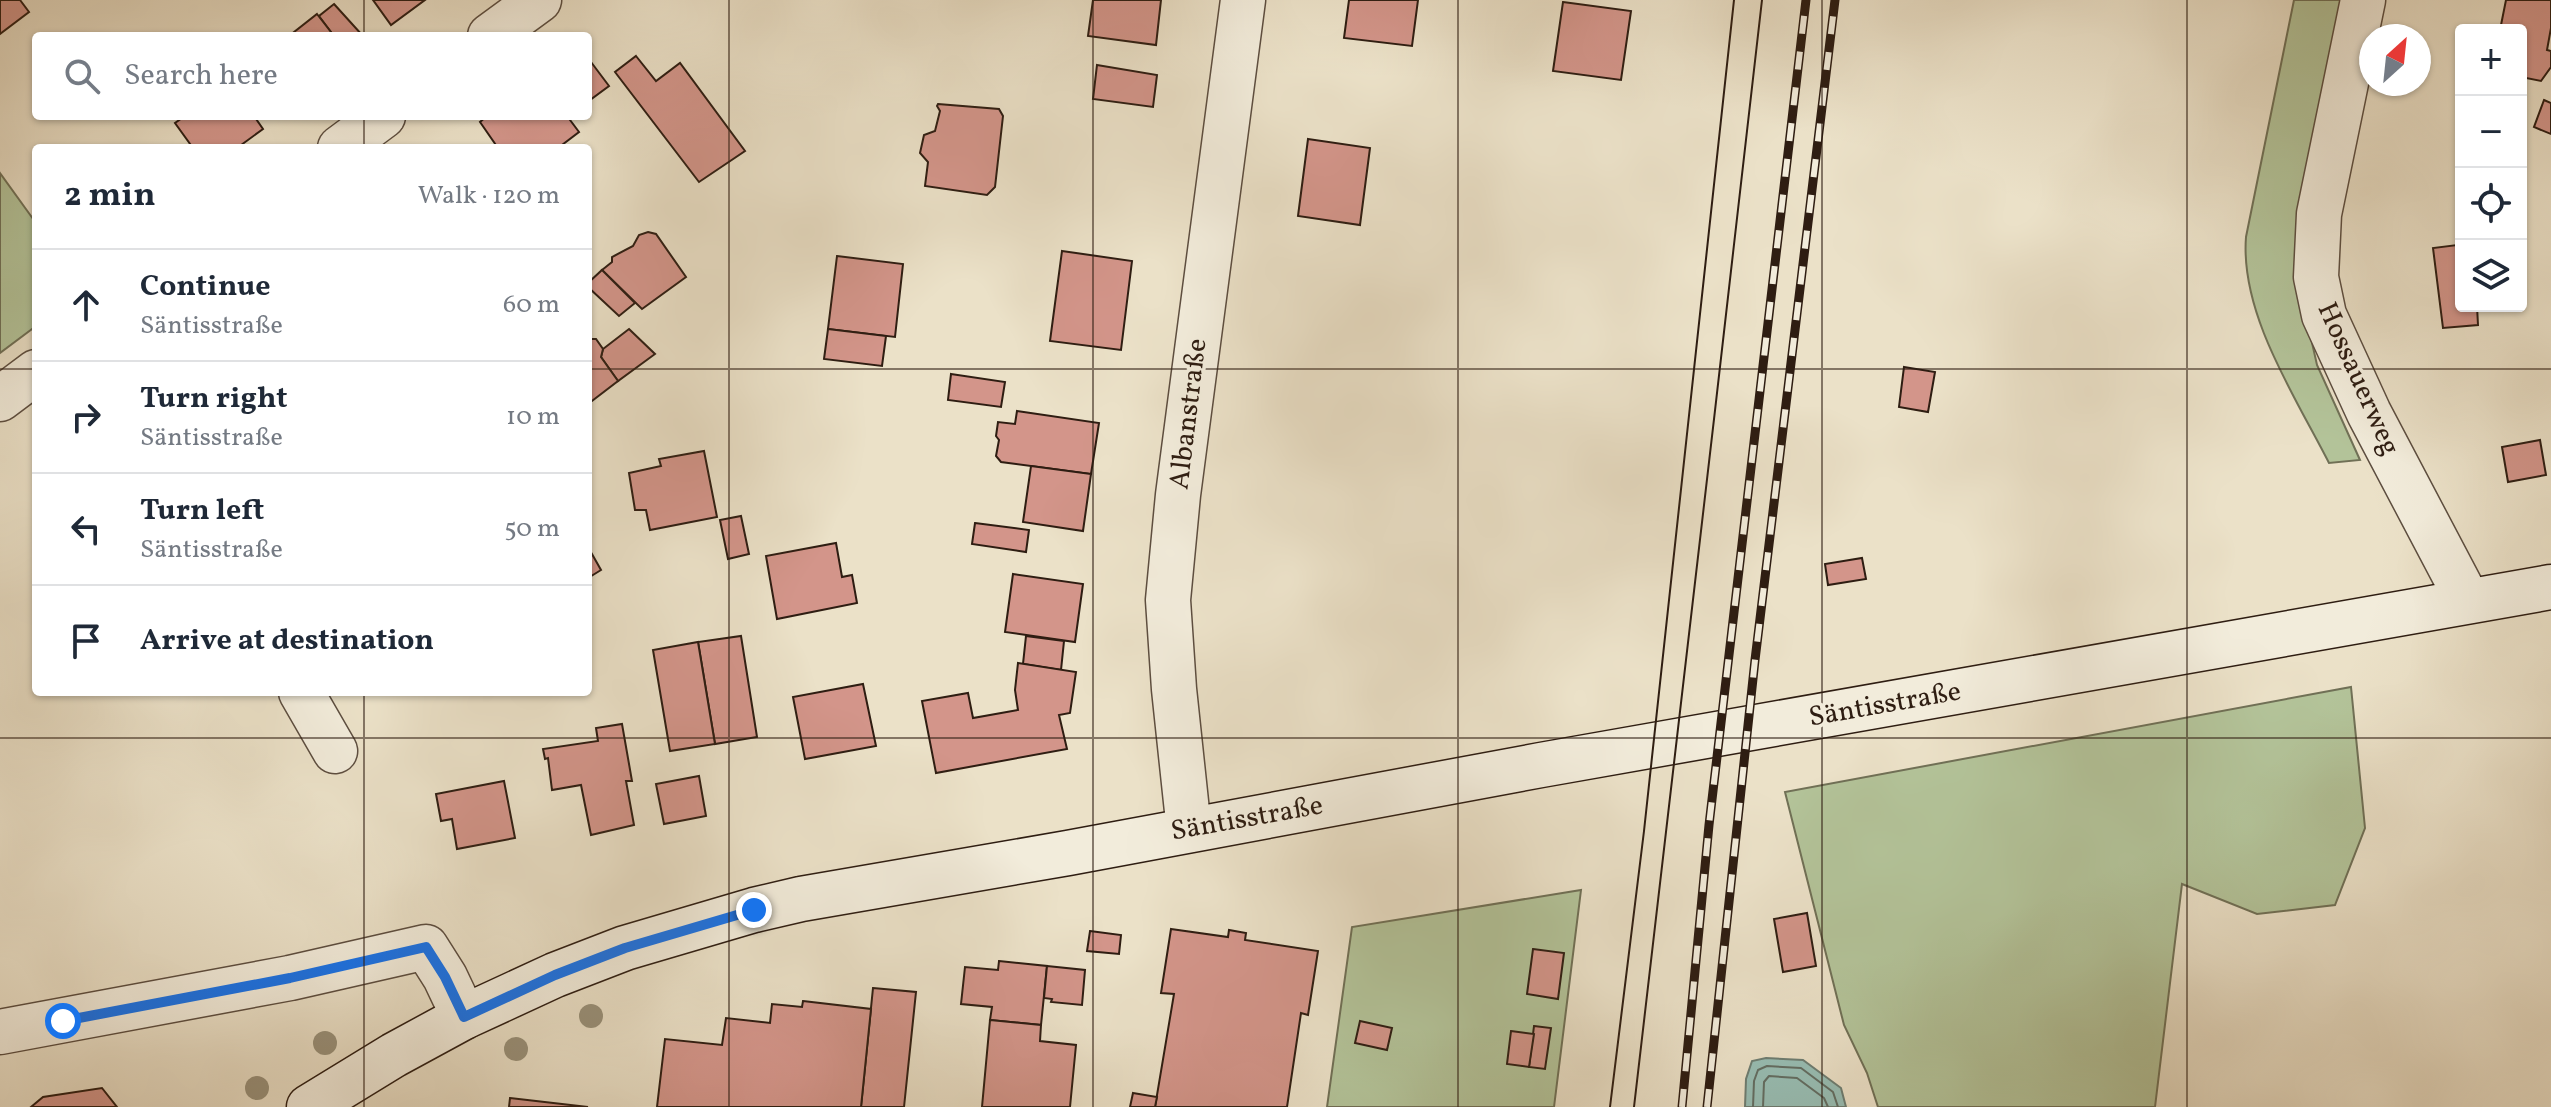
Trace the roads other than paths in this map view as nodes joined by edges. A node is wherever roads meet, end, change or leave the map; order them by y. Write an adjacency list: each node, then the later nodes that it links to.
1 (539, 0): 4 (street)
2 (1243, 0): 13 (street, Albanstraße)
3 (2363, 0): 10 (street, Hossauerweg)
4 (495, 32)
5 (378, 120): 6 (street)
6 (345, 144)
7 (32, 375): 8 (street)
8 (0, 399)
9 (2551, 587): 10 (street, Säntisstraße)
10 (2468, 601): 13 (street, Säntisstraße)
11 (303, 696): 12 (street)
12 (335, 751)
13 (1189, 830): 14 (street, Säntisstraße)
14 (464, 1017): 15 (street); 16 (street, Säntisstraße)
15 (0, 1032)
16 (309, 1107)

